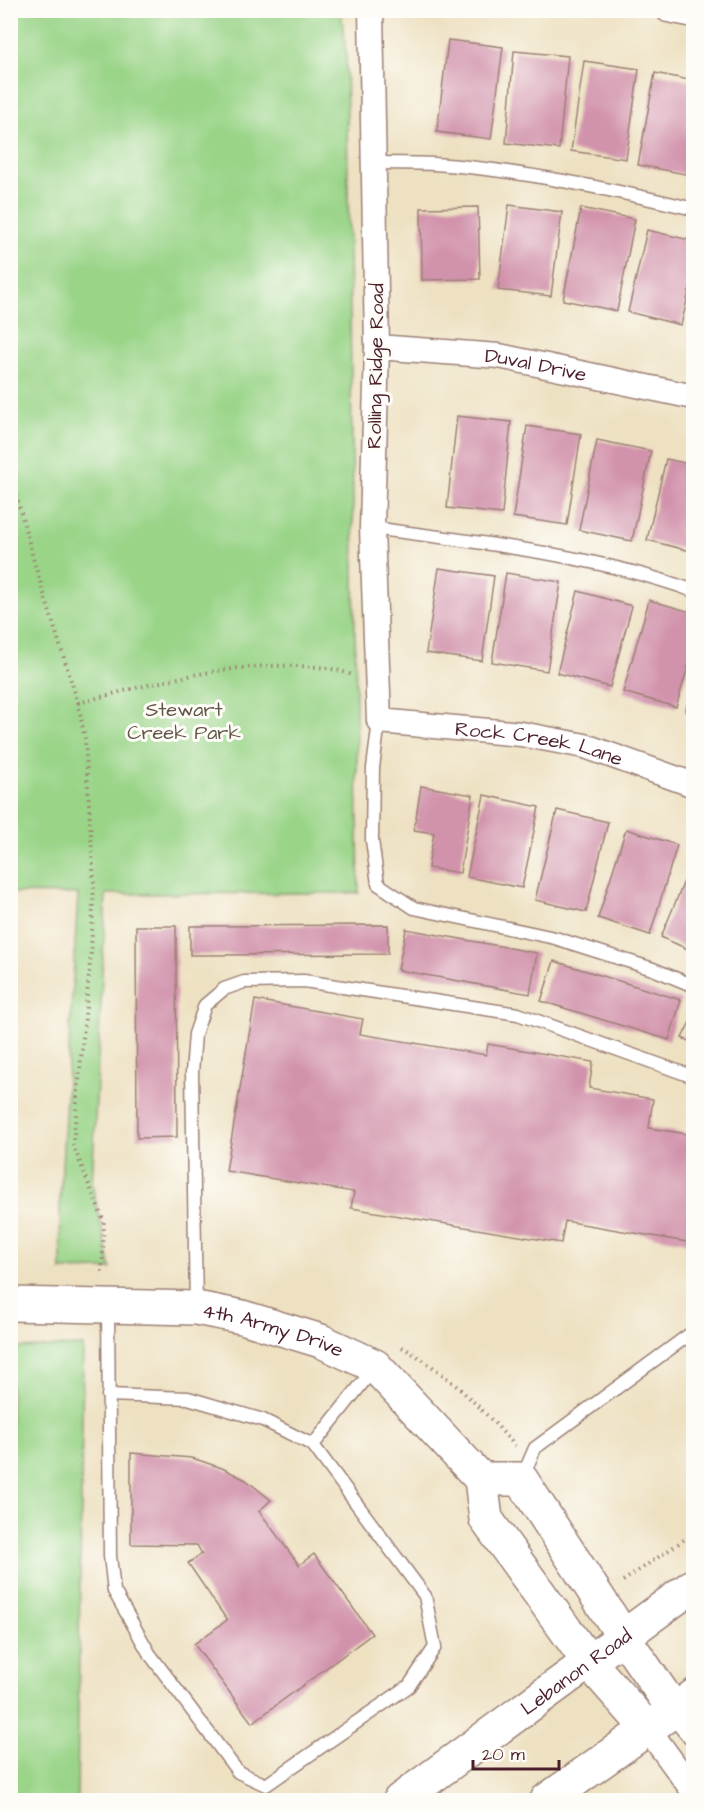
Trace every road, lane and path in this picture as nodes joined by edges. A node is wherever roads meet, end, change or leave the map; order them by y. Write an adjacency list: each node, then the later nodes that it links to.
1 (371, 10): 4 (street, Rolling Ridge Road)
2 (668, 10): 3 (street)
3 (693, 15)
4 (374, 163): 5 (lane); 6 (street, Rolling Ridge Road)
5 (693, 209)
6 (377, 347): 7 (street, Duval Drive); 9 (street, Rolling Ridge Road)
7 (693, 398)
8 (10, 472): 12 (path)
9 (372, 528): 10 (lane); 11 (street, Rolling Ridge Road)
10 (693, 591)
11 (378, 685): 12 (path); 13 (street, Rolling Ridge Road)
12 (78, 703): 17 (path)
13 (379, 722): 14 (street, Rock Creek Lane); 15 (lane)
14 (693, 786)
15 (693, 986)
16 (693, 1077): 19 (lane)
17 (105, 1291): 18 (street, 4th Army Drive); 19 (street, 4th Army Drive); 22 (lane)
18 (10, 1304)
19 (196, 1308): 21 (street, 4th Army Drive)
20 (693, 1331): 25 (lane)
21 (375, 1366): 23 (lane); 24 (street, 4th Army Drive)
22 (108, 1395): 23 (lane); 23 (lane)
23 (313, 1445)
24 (481, 1479): 25 (street); 28 (street)
25 (521, 1479): 27 (street)
26 (693, 1585): 27 (street, Lebanon Road)
27 (623, 1636): 28 (street, Lebanon Road); 29 (street)
28 (588, 1661): 30 (street); 32 (street, Lebanon Road)
29 (687, 1714): 30 (street)
30 (648, 1729): 31 (street); 33 (street)
31 (693, 1792)
32 (400, 1800)
33 (547, 1800)

